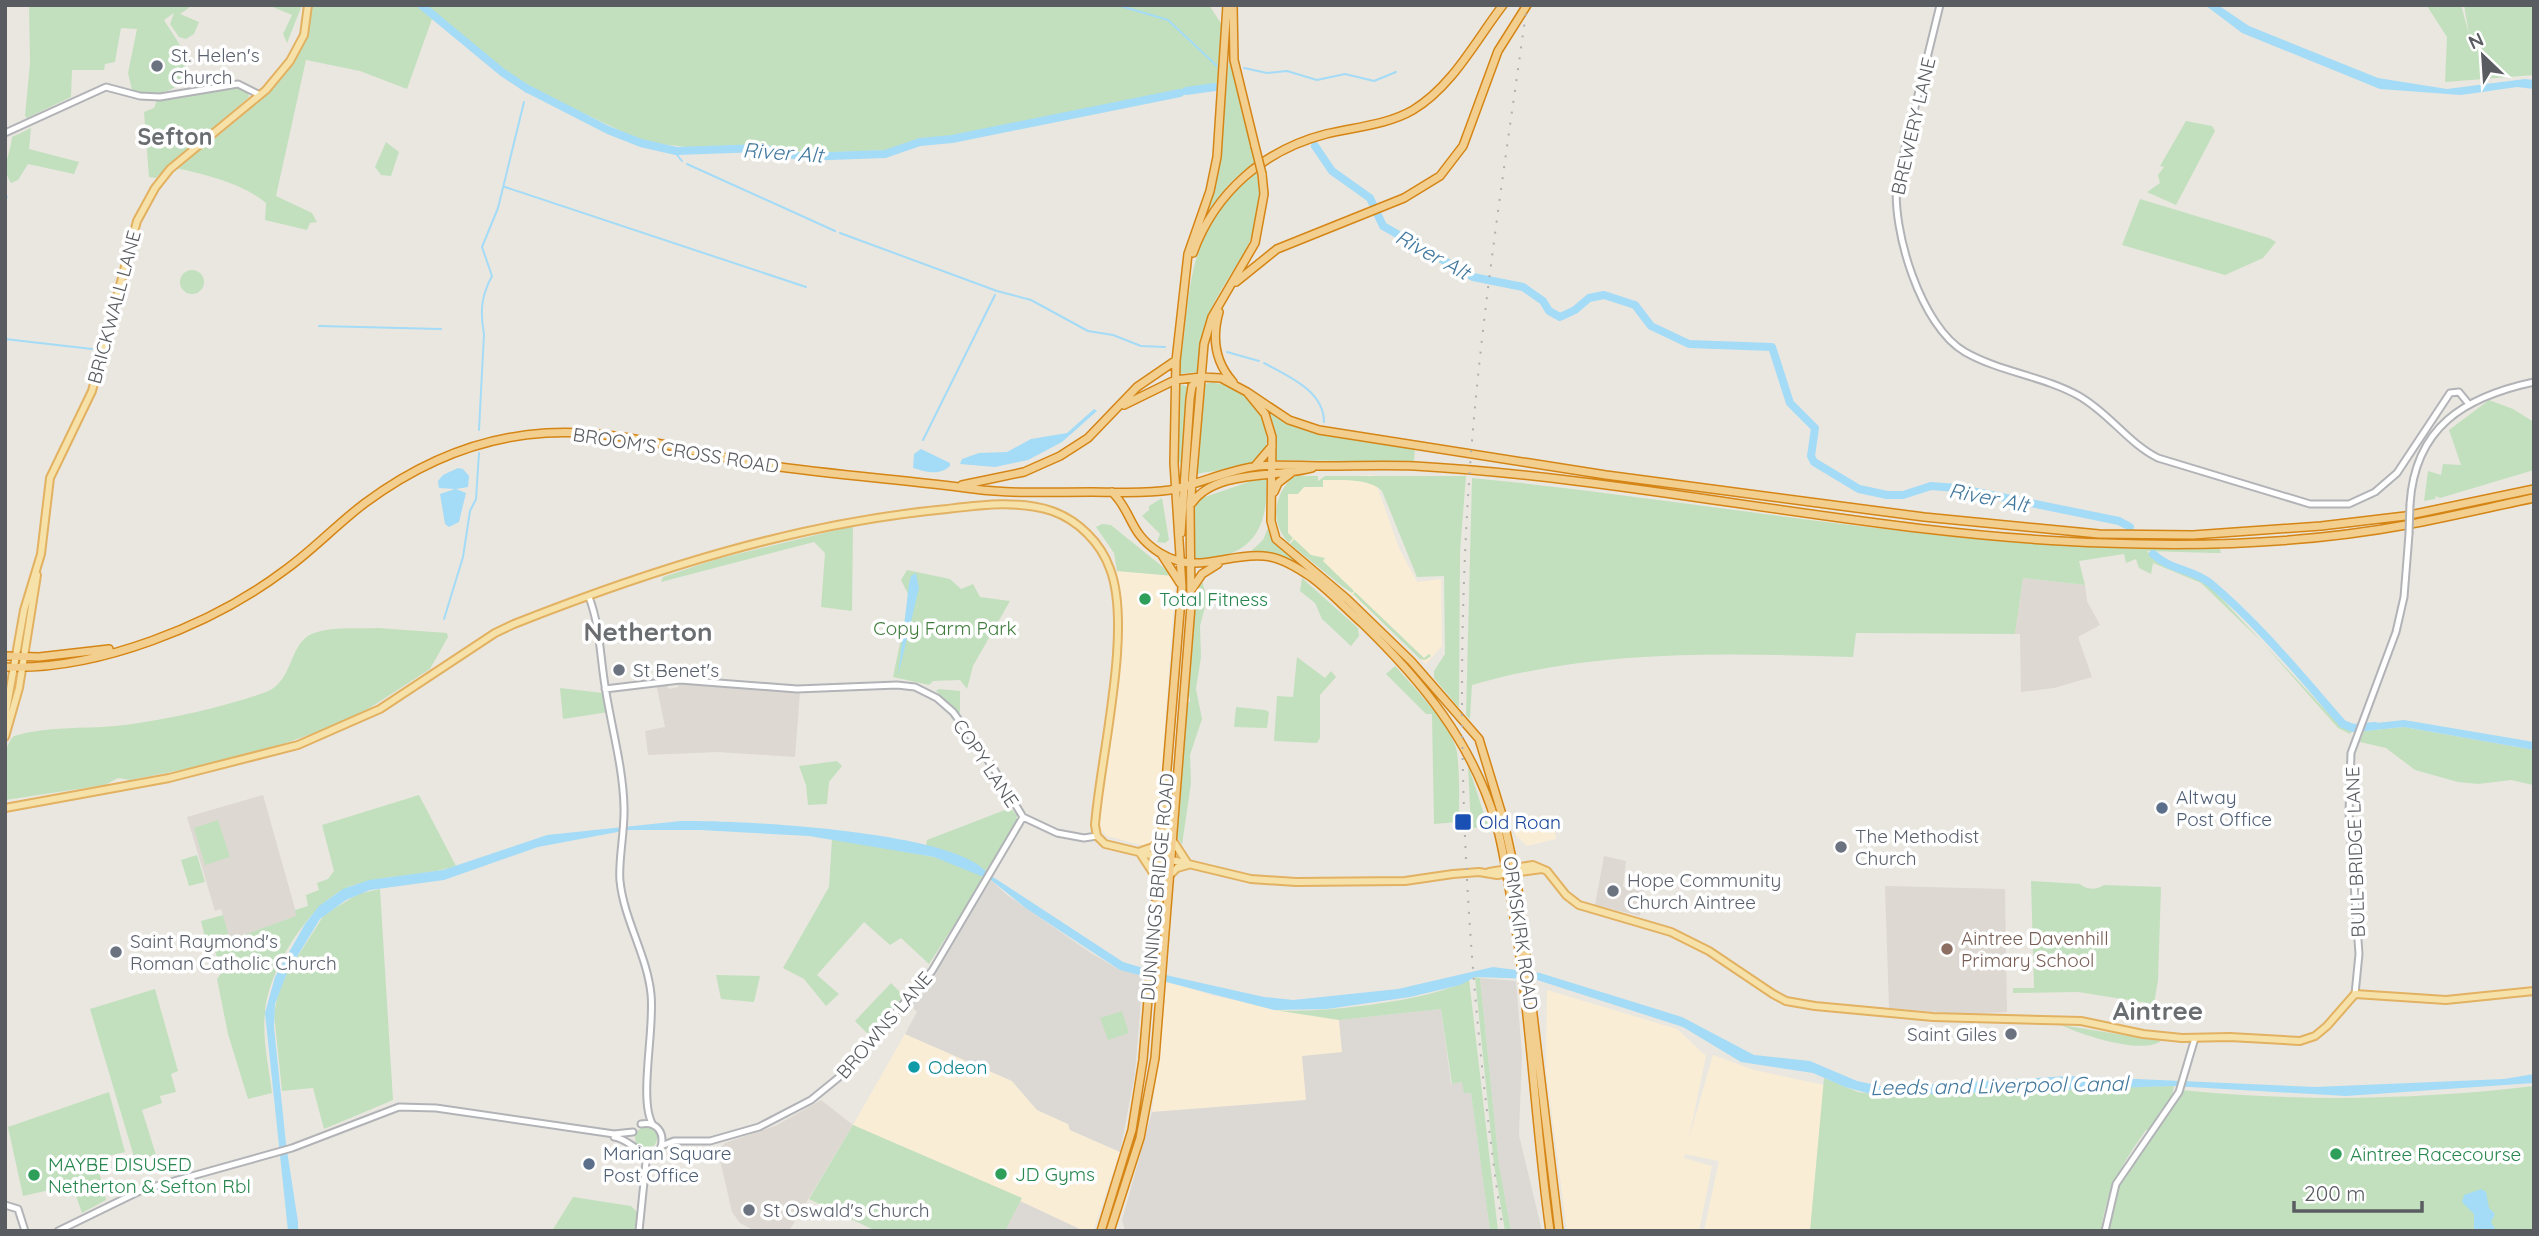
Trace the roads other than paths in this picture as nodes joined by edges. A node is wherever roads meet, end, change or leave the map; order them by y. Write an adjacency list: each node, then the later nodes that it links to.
1 (308, 5): 7 (main road, BRICKWALL LANE)
2 (1227, 5): 9 (highway)
3 (1233, 5): 10 (highway, bridge)
4 (1503, 5): 9 (highway)
5 (1527, 5): 10 (highway)
6 (1940, 5): 19 (street, BREWERY LANE)
7 (263, 92): 8 (street); 44 (main road, BRICKWALL LANE)
8 (5, 132)
9 (1187, 267): 12 (highway)
10 (1233, 285): 11 (highway)
11 (1221, 304): 13 (highway); 16 (highway)
12 (1176, 361): 14 (highway); 20 (highway)
13 (1201, 377): 14 (highway); 16 (highway); 17 (highway)
14 (1175, 380): 17 (highway); 20 (highway); 22 (highway)
15 (2534, 382): 19 (street)
16 (1236, 384): 18 (highway)
17 (1196, 388): 27 (highway); 28 (highway, DUNNINGS BRIDGE ROAD)
18 (1247, 391): 21 (highway); 31 (highway)
19 (2468, 403): 68 (street, BULL BRIDGE LANE, bridge)
20 (1124, 405): 29 (highway, BROOM'S CROSS ROAD)
21 (1273, 444): 24 (highway); 25 (highway)
22 (1174, 463): 27 (highway); 30 (highway)
23 (1317, 466): 25 (highway); 26 (highway); 34 (highway)
24 (1255, 467): 25 (highway, BROOM'S CROSS ROAD); 28 (highway, BROOM'S CROSS ROAD)
25 (1273, 468): 26 (highway); 33 (highway); 35 (highway)
26 (1294, 471): 33 (highway)
27 (1184, 473): 28 (highway); 30 (highway)
28 (1192, 480): 30 (highway, BROOM'S CROSS ROAD); 35 (highway, DUNNINGS BRIDGE ROAD)
29 (958, 485): 32 (highway, BROOM'S CROSS ROAD); 44 (highway, BROOM'S CROSS ROAD)
30 (1179, 487): 32 (highway, BROOM'S CROSS ROAD); 37 (highway, DUNNINGS BRIDGE ROAD)
31 (2534, 489)
32 (1112, 492): 36 (highway)
33 (1272, 496): 60 (highway, ORMSKIRK ROAD)
34 (2534, 498)
35 (1190, 507): 38 (highway, DUNNINGS BRIDGE ROAD)
36 (1160, 553): 37 (highway, ORMSKIRK ROAD); 40 (highway)
37 (1181, 561): 38 (highway, ORMSKIRK ROAD); 40 (highway, DUNNINGS BRIDGE ROAD)
38 (1191, 562): 39 (highway, ORMSKIRK ROAD); 41 (highway, DUNNINGS BRIDGE ROAD)
39 (1222, 562): 41 (highway); 60 (highway, ORMSKIRK ROAD)
40 (1181, 587): 54 (highway, DUNNINGS BRIDGE ROAD)
41 (1192, 590): 50 (highway, DUNNINGS BRIDGE ROAD)
42 (589, 597): 46 (street); 49 (main road); 53 (main road)
43 (5, 656): 44 (highway, BROOM'S CROSS ROAD)
44 (18, 662): 45 (highway, BROOM'S CROSS ROAD); 47 (main road, BRICKWALL LANE); 48 (main road, BRICKWALL LANE)
45 (5, 664)
46 (605, 689): 51 (street, COPY LANE); 71 (street)
47 (5, 717)
48 (5, 737)
49 (7, 806)
50 (1174, 807): 52 (highway, DUNNINGS BRIDGE ROAD); 56 (main road)
51 (1023, 817): 53 (street, COPY LANE); 78 (street, BROWNS LANE)
52 (1172, 835): 57 (highway, DUNNINGS BRIDGE ROAD); 58 (main road)
53 (1097, 836): 55 (main road, COPY LANE)
54 (1161, 839): 55 (main road); 56 (highway, DUNNINGS BRIDGE ROAD)
55 (1137, 852): 56 (main road, COPY LANE); 63 (main road)
56 (1159, 857): 57 (main road, COPY LANE); 63 (highway, DUNNINGS BRIDGE ROAD)
57 (1170, 859): 58 (main road, COPY LANE); 62 (highway, DUNNINGS BRIDGE ROAD); 65 (main road)
58 (1189, 864): 60 (main road, COPY LANE); 62 (main road)
59 (1542, 869): 60 (main road); 61 (main road); 69 (main road)
60 (1510, 870): 61 (main road); 64 (highway, ORMSKIRK ROAD); 66 (highway, ORMSKIRK ROAD)
61 (1526, 871): 64 (main road)
62 (1168, 878): 73 (highway, DUNNINGS BRIDGE ROAD)
63 (1158, 881): 65 (highway, DUNNINGS BRIDGE ROAD)
64 (1517, 881): 66 (highway, ORMSKIRK ROAD)
65 (1156, 907): 81 (highway, DUNNINGS BRIDGE ROAD)
66 (1525, 964): 70 (highway, ORMSKIRK ROAD)
67 (2534, 991): 68 (main road)
68 (2355, 994): 69 (main road)
69 (2195, 1038): 92 (street)
70 (1537, 1086): 90 (highway, ORMSKIRK ROAD); 91 (highway, ORMSKIRK ROAD)
71 (647, 1112): 74 (street); 75 (street)
72 (479, 1116): 76 (street); 79 (street); 88 (street)
73 (1145, 1117): 81 (highway); 86 (highway, DUNNINGS BRIDGE ROAD)
74 (641, 1124): 75 (street); 76 (street)
75 (653, 1125): 77 (street)
76 (633, 1132): 79 (street)
77 (661, 1133): 78 (street); 80 (street)
78 (674, 1141): 80 (street, BROWNS LANE)
79 (634, 1146): 82 (street)
80 (661, 1146): 83 (street)
81 (1127, 1146): 86 (highway, DUNNINGS BRIDGE ROAD)
82 (643, 1153): 83 (street); 84 (street)
83 (654, 1153): 84 (street)
84 (646, 1162): 89 (street)
85 (5, 1205): 87 (street)
86 (1104, 1230)
87 (25, 1231)
88 (58, 1231)
89 (639, 1231)
90 (1550, 1231)
91 (1559, 1231)
92 (2105, 1231)

